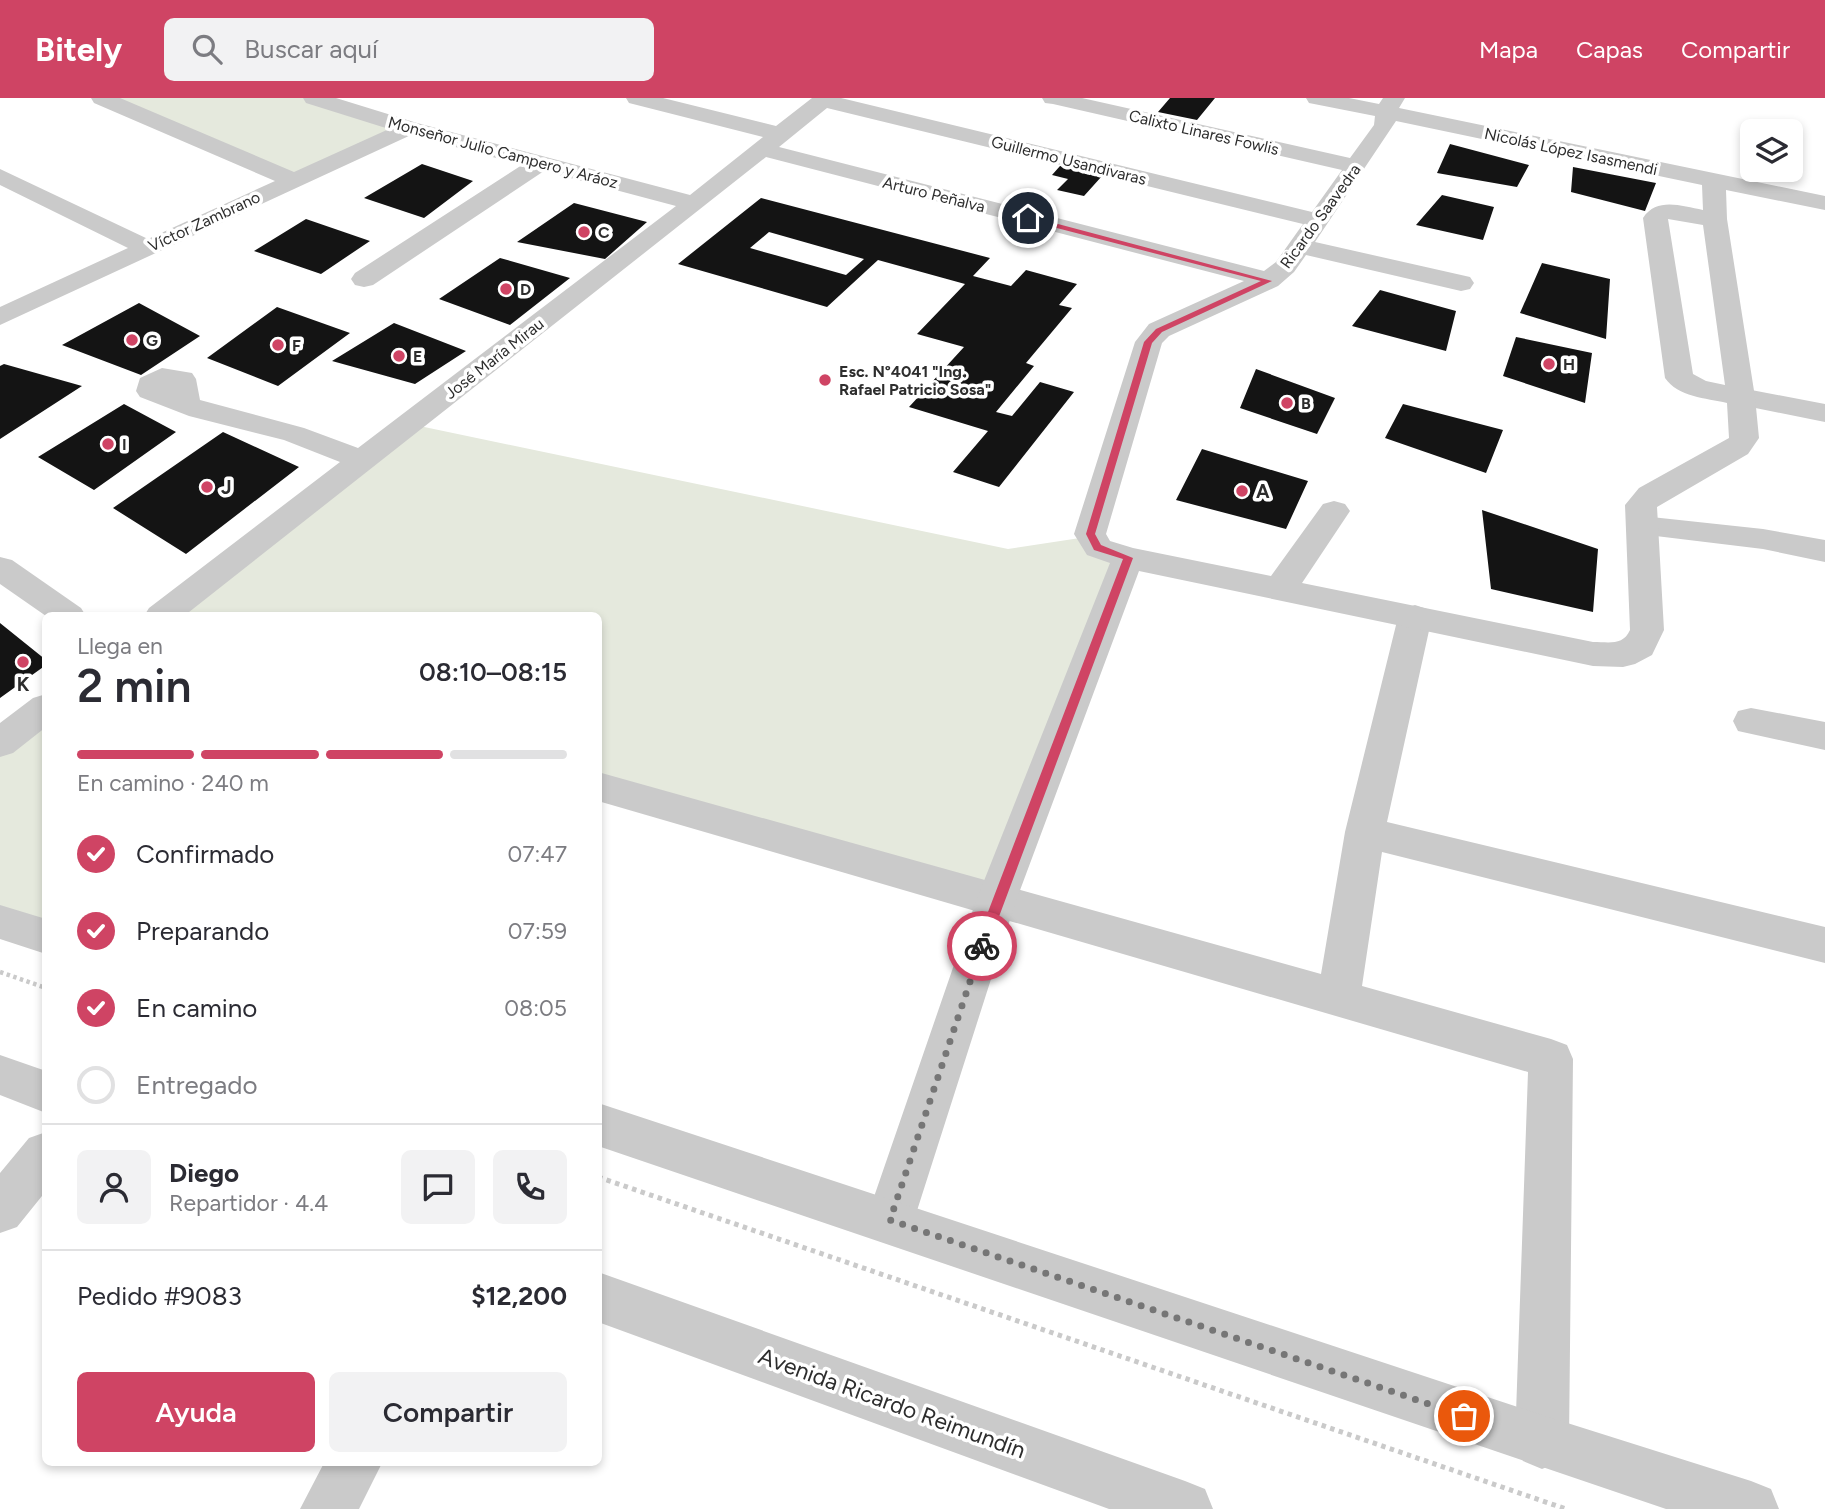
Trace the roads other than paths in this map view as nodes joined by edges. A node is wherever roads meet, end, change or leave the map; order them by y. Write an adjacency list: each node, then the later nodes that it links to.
1 (102, 98): 13 (street)
2 (637, 98): 9 (street, Arturo Peñalva)
3 (1053, 98): 11 (street, Calixto Linares Fowlis)
4 (1317, 98): 7 (street, Nicolás López Isasmendi)
5 (322, 99): 8 (street, Monseñor Julio Campero y Aráoz)
6 (824, 99): 9 (street, José María Mirau); 18 (street, Guillermo Usandivaras)
7 (1390, 105): 11 (street, Ricardo Saavedra); 14 (street, Nicolás López Isasmendi)
8 (409, 128): 10 (street, Monseñor Julio Campero y Aráoz); 13 (street, Víctor Zambrano)
9 (771, 142): 15 (street, José María Mirau); 22 (street, Arturo Peñalva)
10 (541, 163): 15 (street, Monseñor Julio Campero y Aráoz); 21 (street)
11 (1356, 166): 18 (street, Ricardo Saavedra)
12 (0, 176): 20 (street)
13 (293, 180): 20 (street, Víctor Zambrano)
14 (1714, 182): 16 (street, Nicolás López Isasmendi); 17 (street)
15 (694, 204): 28 (street, José María Mirau)
16 (1825, 204)
17 (1714, 219): 25 (street); 25 (street)
18 (1316, 220): 19 (street, Ricardo Saavedra)
19 (1301, 246): 22 (street, Ricardo Saavedra); 23 (street)
20 (147, 248): 24 (street, Víctor Zambrano)
21 (365, 279)
22 (1269, 281): 32 (street, Ricardo Saavedra)
23 (1461, 283)
24 (0, 317)
25 (1741, 397): 27 (street); 30 (street)
26 (186, 405): 28 (street)
27 (1825, 413)
28 (362, 460): 36 (street, José María Mirau)
29 (1334, 511): 34 (street)
30 (1642, 526): 31 (street); 37 (street)
31 (1825, 551)
32 (1128, 558): 34 (street); 44 (street)
33 (0, 568): 35 (street)
34 (1280, 589): 37 (street)
35 (63, 612)
36 (166, 612)
37 (1415, 617): 43 (street)
38 (42, 710): 41 (street)
39 (1751, 720): 40 (street)
40 (1825, 736)
41 (0, 743)
42 (602, 787): 44 (street)
43 (1364, 832): 47 (street); 48 (street)
44 (996, 901): 48 (street); 54 (street)
45 (0, 922): 46 (street)
46 (42, 936)
47 (1825, 945)
48 (1339, 996): 56 (street)
49 (0, 1075): 50 (street)
50 (42, 1091)
51 (602, 1125): 54 (street)
52 (42, 1159): 53 (street)
53 (0, 1210)
54 (890, 1220): 56 (street)
55 (602, 1298): 59 (street, Avenida Ricardo Reimundín)
56 (1542, 1442): 60 (street)
57 (353, 1466): 58 (street)
58 (328, 1509)
59 (1185, 1509)
60 (1751, 1509)

